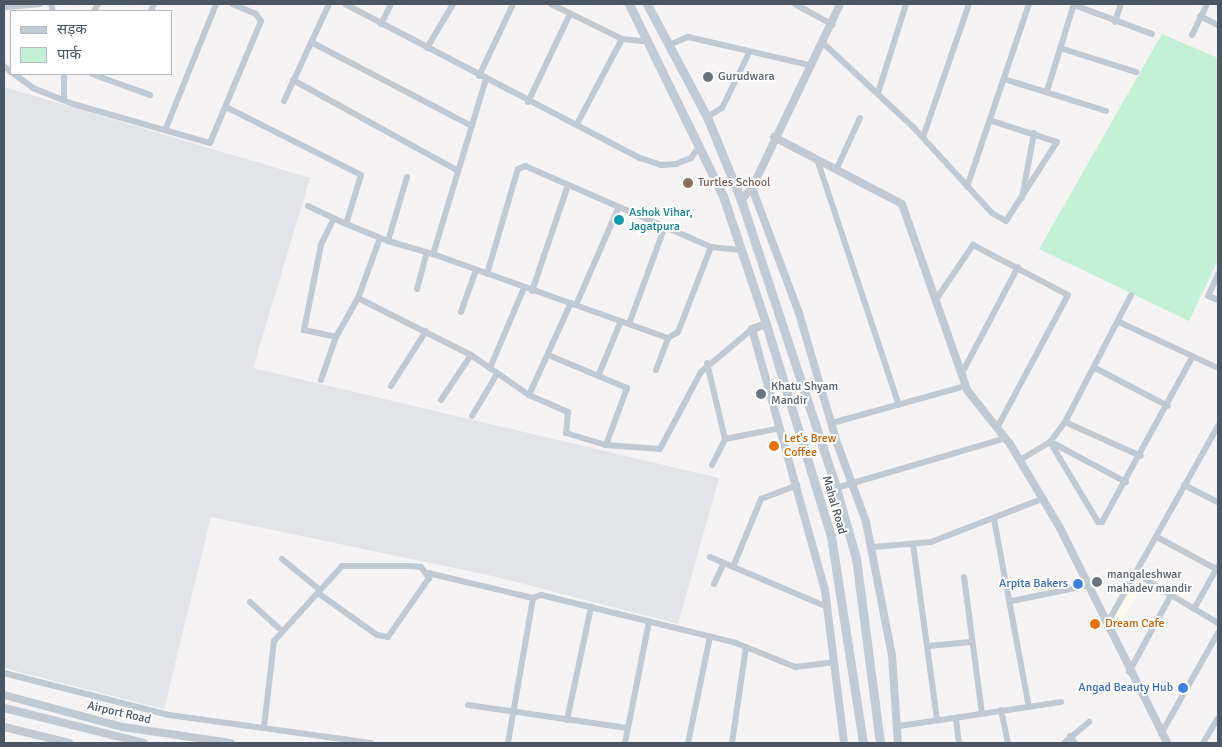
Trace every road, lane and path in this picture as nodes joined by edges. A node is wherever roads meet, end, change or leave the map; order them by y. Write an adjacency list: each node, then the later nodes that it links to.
1 (6, 4): 2 (street)
2 (40, 4)
3 (216, 4): 59 (street)
4 (233, 4): 52 (street)
5 (329, 4): 30 (street)
6 (345, 4): 24 (street)
7 (391, 4): 24 (street)
8 (453, 4): 34 (street)
9 (513, 4): 42 (street)
10 (551, 4): 21 (street)
11 (629, 4): 31 (main road, Mahal Road)
12 (647, 4): 33 (main road, Mahal Road)
13 (795, 4): 25 (street)
14 (840, 4): 25 (street)
15 (906, 4): 47 (street)
16 (969, 4): 62 (street)
17 (1029, 4): 43 (street)
18 (1074, 4): 23 (street); 35 (street)
19 (1121, 4): 23 (street)
20 (1207, 4): 22 (street)
21 (570, 14): 29 (street); 51 (street)
22 (1200, 16): 26 (street); 28 (street)
23 (1116, 22): 27 (street)
24 (380, 24): 34 (street)
25 (834, 25): 32 (street)
26 (1218, 25)
27 (1152, 34)
28 (1192, 35)
29 (622, 39): 31 (street); 57 (street)
30 (311, 42): 44 (street); 58 (street)
31 (649, 42): 63 (main road, Mahal Road)
32 (824, 43): 37 (street); 47 (street)
33 (669, 45): 36 (street); 54 (main road, Mahal Road)
34 (427, 48): 42 (street)
35 (1060, 48): 38 (street); 46 (street)
36 (749, 53): 37 (street); 54 (street)
37 (809, 65): 61 (street)
38 (1136, 72)
39 (16, 75): 49 (street)
40 (64, 75): 49 (street)
41 (95, 75): 48 (street)
42 (479, 76): 45 (street)
43 (1004, 79): 46 (street); 56 (street)
44 (293, 80): 50 (street); 66 (street)
45 (486, 80): 51 (street); 58 (street)
46 (1046, 91): 53 (street)
47 (878, 93): 62 (street)
48 (150, 95)
49 (64, 100): 59 (street)
50 (284, 101)
51 (528, 102): 57 (street)
52 (226, 107): 59 (street); 76 (street)
53 (1106, 111)
54 (707, 117): 72 (main road, Mahal Road)
55 (860, 118): 65 (street)
56 (992, 121): 60 (street); 69 (street)
57 (577, 124): 63 (street)
58 (470, 125): 66 (street)
59 (166, 128)
60 (1034, 132): 71 (street); 71 (street)
61 (774, 137): 64 (street); 70 (street)
62 (923, 137): 69 (street)
63 (700, 145): 81 (main road, Mahal Road)
64 (817, 158): 65 (street); 120 (street)
65 (837, 168): 93 (street)
66 (457, 170): 82 (street)
67 (406, 177): 79 (street)
68 (568, 185): 74 (street); 85 (street); 89 (street)
69 (967, 187): 71 (street)
70 (752, 188): 72 (street); 124 (street)
71 (1022, 198)
72 (741, 200): 139 (main road, Mahal Road)
73 (308, 206): 75 (street)
74 (618, 209): 77 (street); 94 (street)
75 (332, 220): 76 (street); 102 (street)
76 (346, 224): 78 (street)
77 (664, 229): 80 (street); 98 (street)
78 (380, 238): 79 (street); 91 (street)
79 (388, 241): 82 (street)
80 (711, 248): 81 (street); 103 (street)
81 (741, 250): 99 (main road, Mahal Road)
82 (430, 253): 84 (street); 88 (street)
83 (1018, 267): 93 (street); 114 (street); 127 (street)
84 (476, 270): 85 (street); 95 (street)
85 (487, 274): 87 (street)
86 (1218, 274): 92 (street)
87 (524, 288): 89 (street); 108 (street)
88 (417, 289)
89 (532, 291): 94 (street)
90 (1131, 295): 97 (street)
91 (358, 298): 101 (street); 102 (street)
92 (1218, 300)
93 (935, 301): 114 (street)
94 (574, 304): 96 (street); 105 (street)
95 (461, 312)
96 (621, 321): 98 (street); 113 (street)
97 (1119, 322): 106 (street); 109 (street)
98 (629, 324): 103 (street)
99 (766, 324): 100 (street); 204 (main road, Mahal Road)
100 (752, 329): 107 (street); 126 (street)
101 (426, 331): 104 (street); 116 (street)
102 (336, 338): 115 (street)
103 (668, 338): 111 (street)
104 (471, 355): 108 (street); 119 (street)
105 (548, 355): 113 (street); 118 (street)
106 (1192, 356): 110 (street); 121 (street)
107 (707, 364): 129 (street); 131 (street)
108 (490, 368): 112 (street)
109 (1095, 368): 121 (street); 123 (street)
110 (1218, 368)
111 (656, 370)
112 (497, 374): 118 (street); 122 (street)
113 (599, 374): 131 (street)
114 (961, 375): 117 (street)
115 (321, 380)
116 (391, 386)
117 (966, 386): 120 (street); 127 (street)
118 (529, 396): 131 (street)
119 (441, 400)
120 (898, 405): 124 (street)
121 (1168, 406): 132 (street)
122 (472, 416)
123 (1065, 422): 130 (street); 132 (street)
124 (832, 423): 136 (street)
125 (1218, 426): 138 (street)
126 (781, 428): 129 (street); 137 (street)
127 (997, 428): 128 (street)
128 (1006, 438): 133 (street); 136 (street)
129 (725, 439): 134 (street)
130 (1050, 442): 133 (street); 135 (street); 135 (street)
131 (606, 445)
132 (1141, 456): 135 (street)
133 (1020, 460): 140 (street)
134 (712, 465)
135 (1126, 482)
136 (854, 484): 139 (street); 145 (street)
137 (796, 485): 149 (street); 162 (street)
138 (1184, 485): 141 (street); 143 (street)
139 (836, 488): 205 (main road, Mahal Road)
140 (1042, 499): 142 (street); 155 (street)
141 (1218, 502)
142 (994, 519): 144 (street); 159 (street)
143 (1157, 537): 150 (street); 152 (street)
144 (912, 544): 145 (street); 171 (street)
145 (873, 547): 189 (street)
146 (710, 557): 148 (street)
147 (282, 559): 156 (street)
148 (724, 563): 149 (street); 154 (street)
149 (733, 567): 162 (street)
150 (1217, 567): 163 (street)
151 (428, 573): 156 (street); 156 (street); 158 (street)
152 (1137, 574): 157 (street); 165 (street)
153 (964, 577): 170 (street)
154 (714, 584)
155 (1090, 585): 159 (street); 165 (street)
156 (319, 591): 167 (street)
157 (1171, 595): 163 (street); 175 (street)
158 (533, 598): 161 (street); 181 (street)
159 (1012, 601): 180 (street)
160 (250, 602): 167 (street)
161 (591, 607): 164 (street); 186 (street)
162 (827, 607): 173 (street)
163 (1194, 609): 166 (street)
164 (649, 622): 169 (street); 192 (street)
165 (1108, 622): 175 (street)
166 (1218, 624)
167 (282, 631): 191 (street)
168 (1218, 633): 193 (street)
169 (710, 637): 172 (street); 201 (street)
170 (971, 642): 171 (street); 183 (street)
171 (928, 646): 187 (street)
172 (746, 647): 173 (street); 202 (street)
173 (834, 662): 203 (street)
174 (4, 672): 191 (street)
175 (1129, 674): 193 (street)
176 (4, 695): 197 (street, Airport Road)
177 (1061, 702): 180 (street)
178 (468, 705): 181 (street)
179 (4, 708): 196 (street, Airport Road)
180 (1029, 708): 182 (street)
181 (513, 709): 186 (street); 199 (street)
182 (1001, 710): 183 (street); 208 (street)
183 (982, 713): 185 (street)
184 (1218, 718): 212 (street)
185 (956, 719): 187 (street); 207 (street)
186 (568, 720): 192 (street)
187 (937, 720): 189 (street)
188 (1089, 722): 194 (street)
189 (899, 726): 206 (street)
190 (4, 727): 195 (street)
191 (264, 727): 198 (street)
192 (627, 728): 200 (street)
193 (1160, 734): 211 (street)
194 (1070, 736): 209 (street); 210 (street)
195 (69, 743)
196 (144, 743)
197 (232, 743)
198 (371, 743)
199 (508, 743)
200 (625, 743)
201 (688, 743)
202 (732, 743)
203 (844, 743)
204 (863, 743)
205 (880, 743)
206 (898, 743)
207 (960, 743)
208 (1008, 743)
209 (1064, 743)
210 (1075, 743)
211 (1167, 743)
212 (1203, 743)

